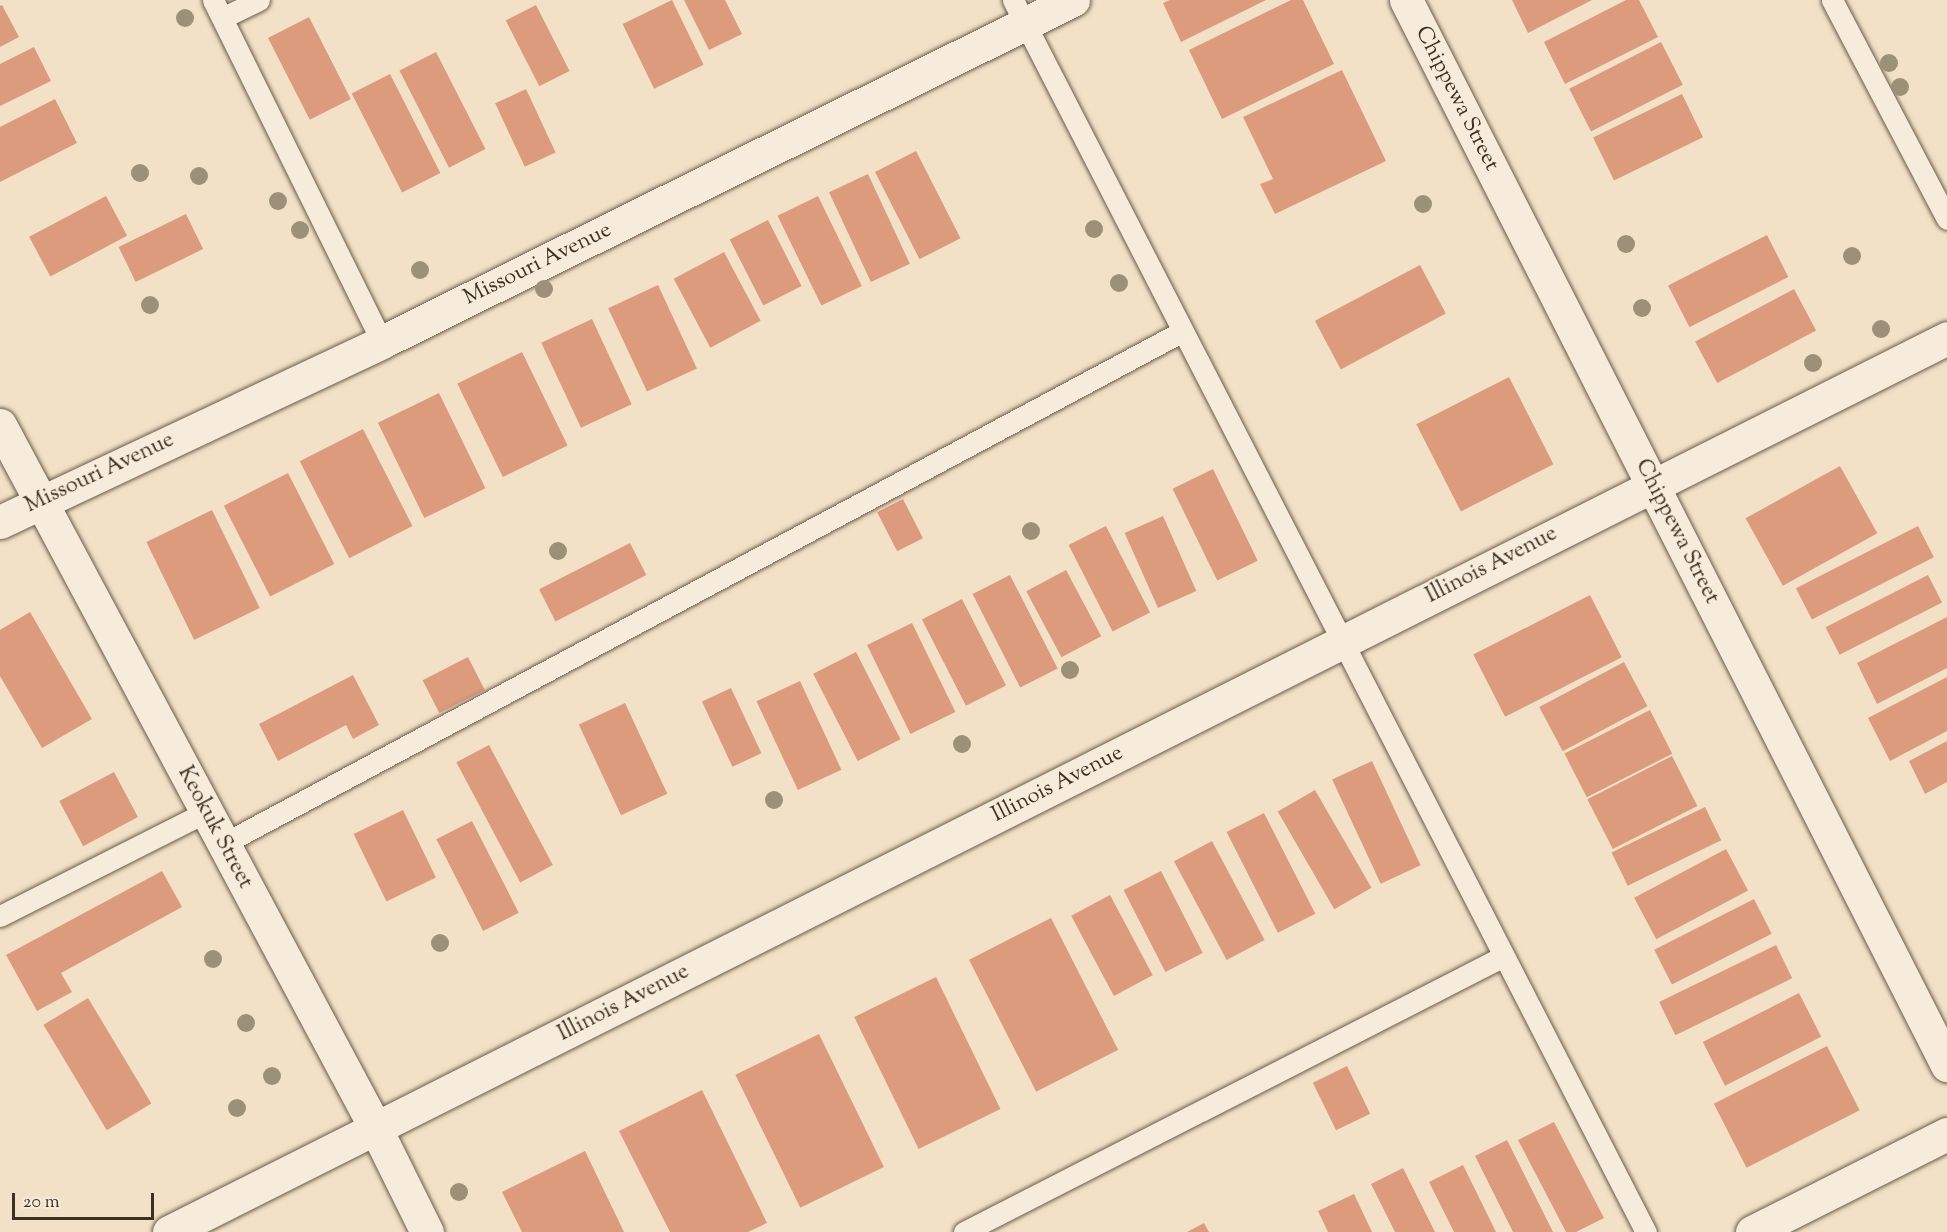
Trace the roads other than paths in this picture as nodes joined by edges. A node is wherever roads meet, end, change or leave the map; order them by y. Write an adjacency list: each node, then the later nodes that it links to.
1 (259, 0): 5 (lane)
2 (1073, 0): 6 (street, Missouri Avenue)
3 (1406, 0): 12 (street, Chippewa Street)
4 (1832, 0): 7 (lane)
5 (217, 9): 10 (lane)
6 (1019, 12): 8 (lane); 10 (street, Missouri Avenue)
7 (1947, 219)
8 (1183, 331): 15 (lane); 17 (lane)
9 (1947, 338): 12 (street, Illinois Avenue)
10 (382, 342): 13 (street, Missouri Avenue)
11 (0, 425): 13 (street, Keokuk Street)
12 (1653, 486): 15 (street, Illinois Avenue); 20 (street, Chippewa Street)
13 (38, 501): 14 (street, Missouri Avenue); 16 (street, Keokuk Street)
14 (0, 522)
15 (1342, 641): 19 (lane); 21 (street, Illinois Avenue)
16 (206, 812): 17 (street, Keokuk Street); 18 (lane)
17 (223, 844): 21 (street, Keokuk Street)
18 (0, 916)
19 (1504, 956): 25 (lane); 26 (lane)
20 (1947, 1065)
21 (376, 1129): 23 (street, Illinois Avenue); 24 (street, Keokuk Street)
22 (1947, 1134): 27 (street)
23 (169, 1232)
24 (427, 1232)
25 (964, 1232)
26 (1646, 1232)
27 (1752, 1232)

